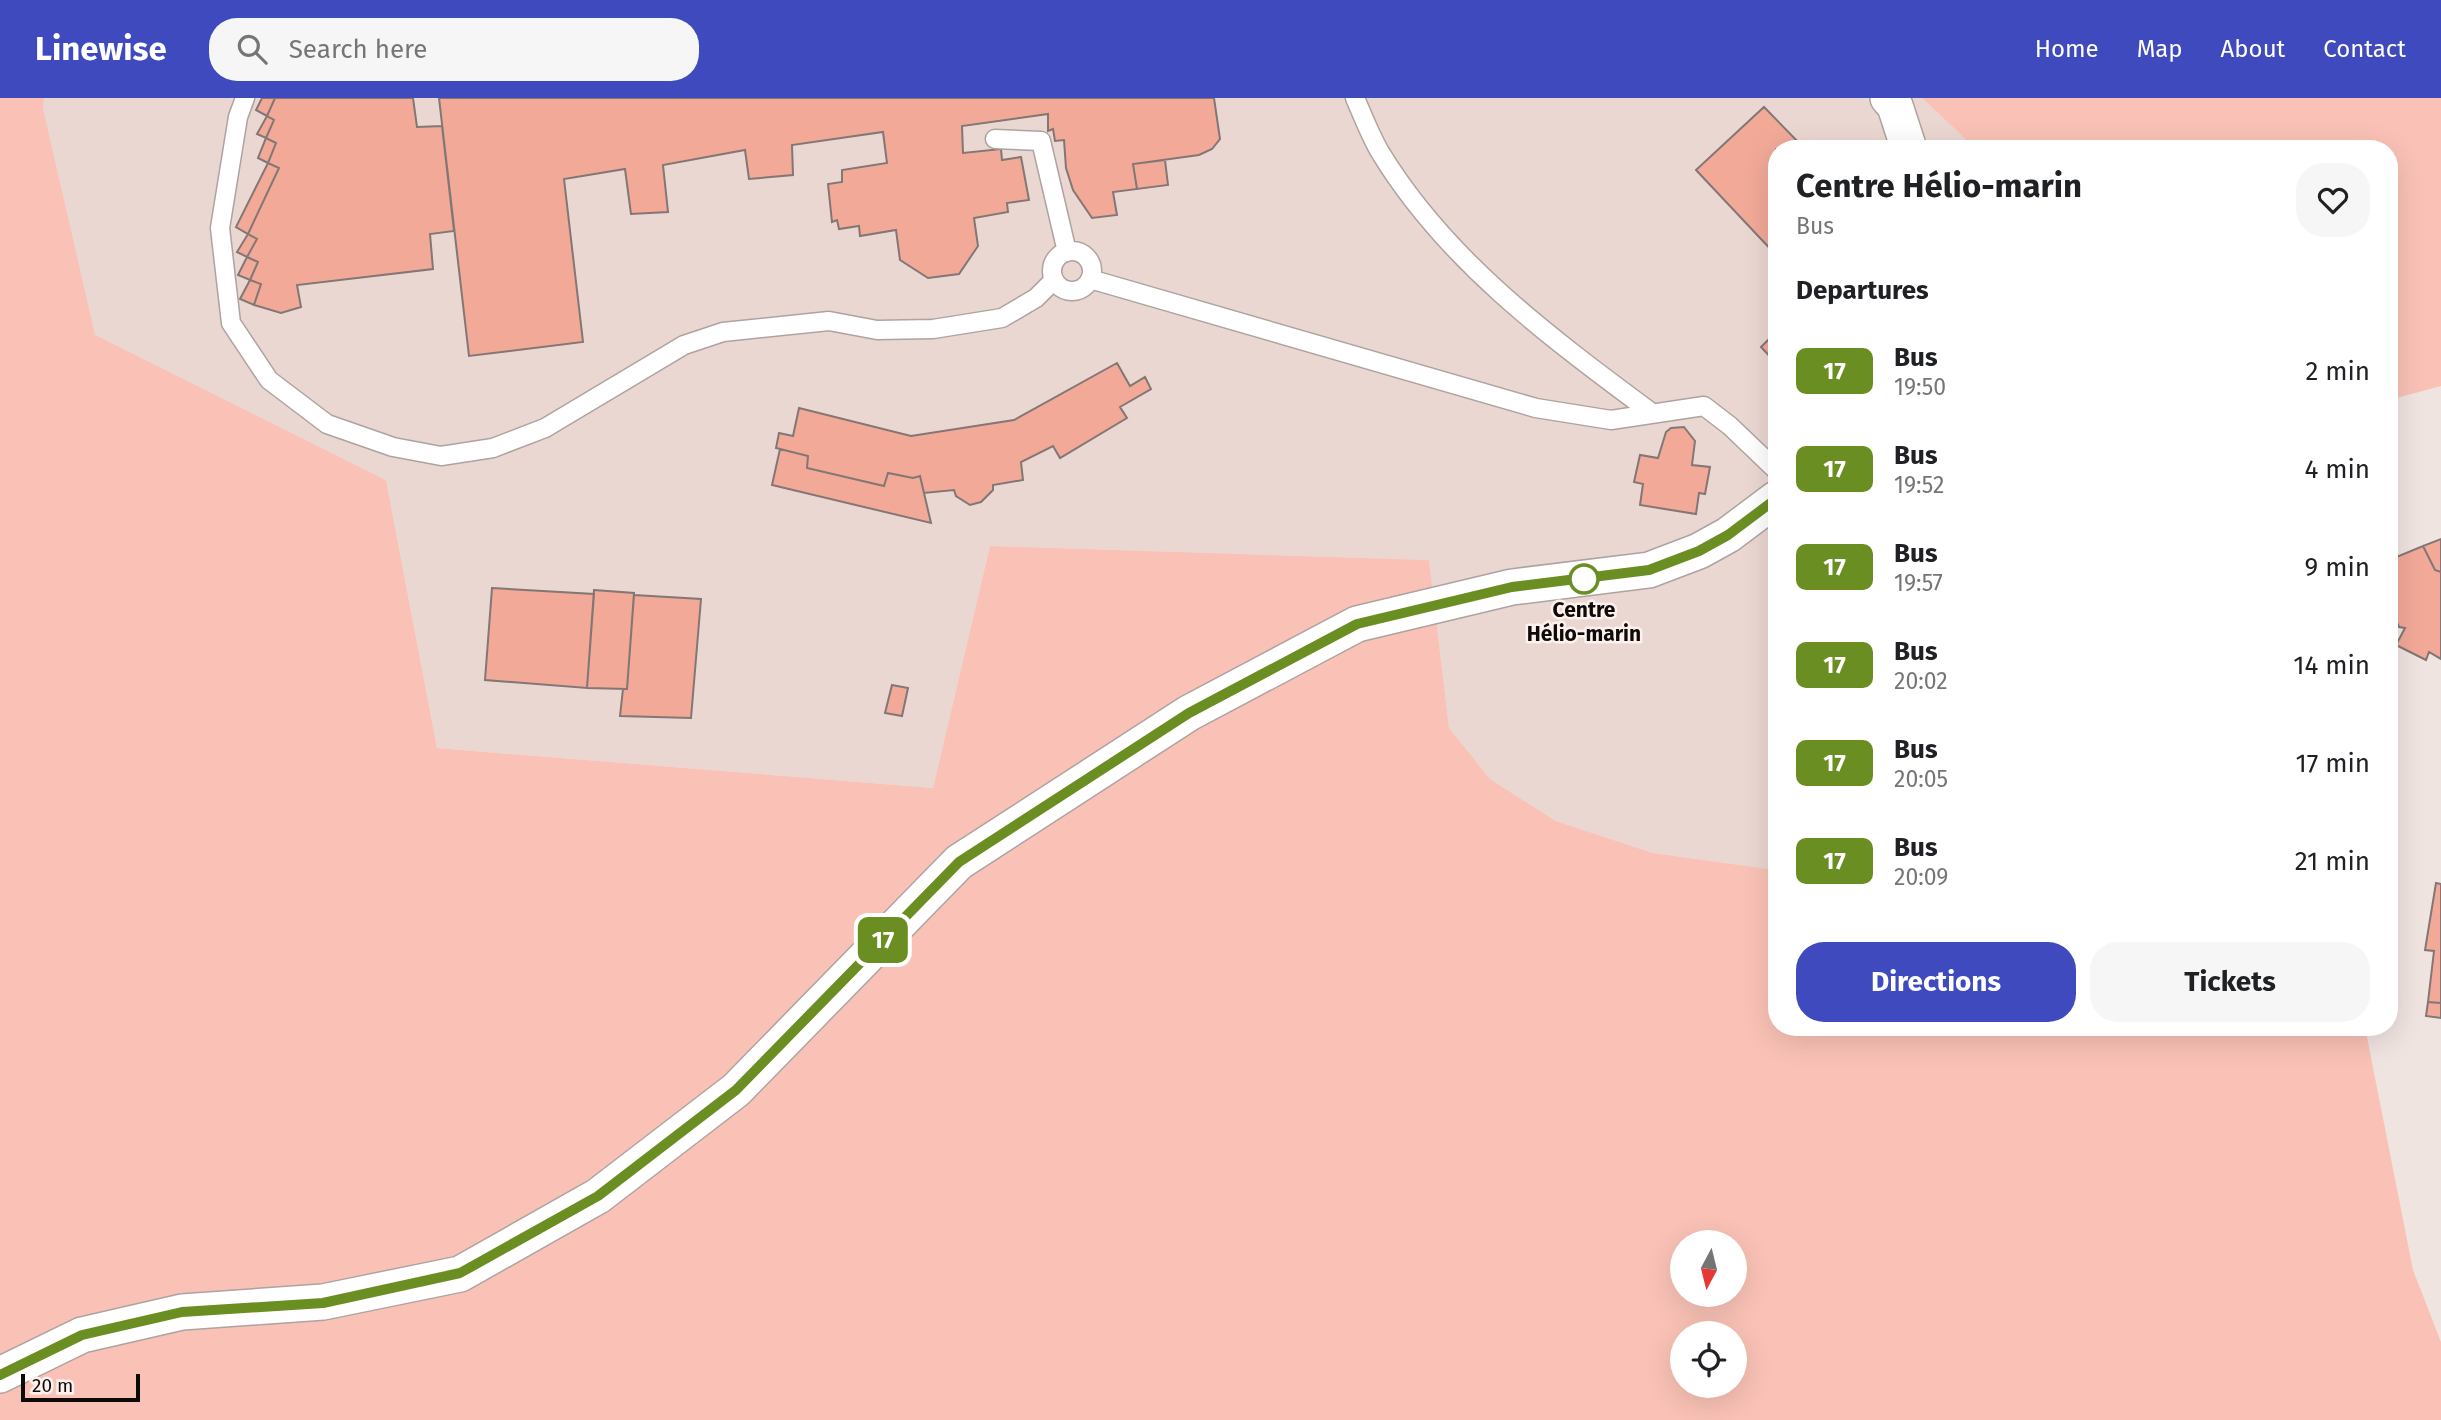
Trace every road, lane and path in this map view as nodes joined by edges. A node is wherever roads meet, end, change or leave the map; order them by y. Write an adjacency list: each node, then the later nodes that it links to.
1 (244, 98): 8 (lane)
2 (1355, 98): 9 (lane)
3 (1888, 98): 5 (street)
4 (995, 139): 6 (lane)
5 (1906, 140)
6 (1067, 251): 7 (lane); 8 (lane)
7 (1090, 279): 8 (lane); 9 (lane)
8 (1054, 280)
9 (1652, 413): 10 (lane)
10 (1768, 462)
11 (1768, 505): 12 (street)
12 (0, 1375)

